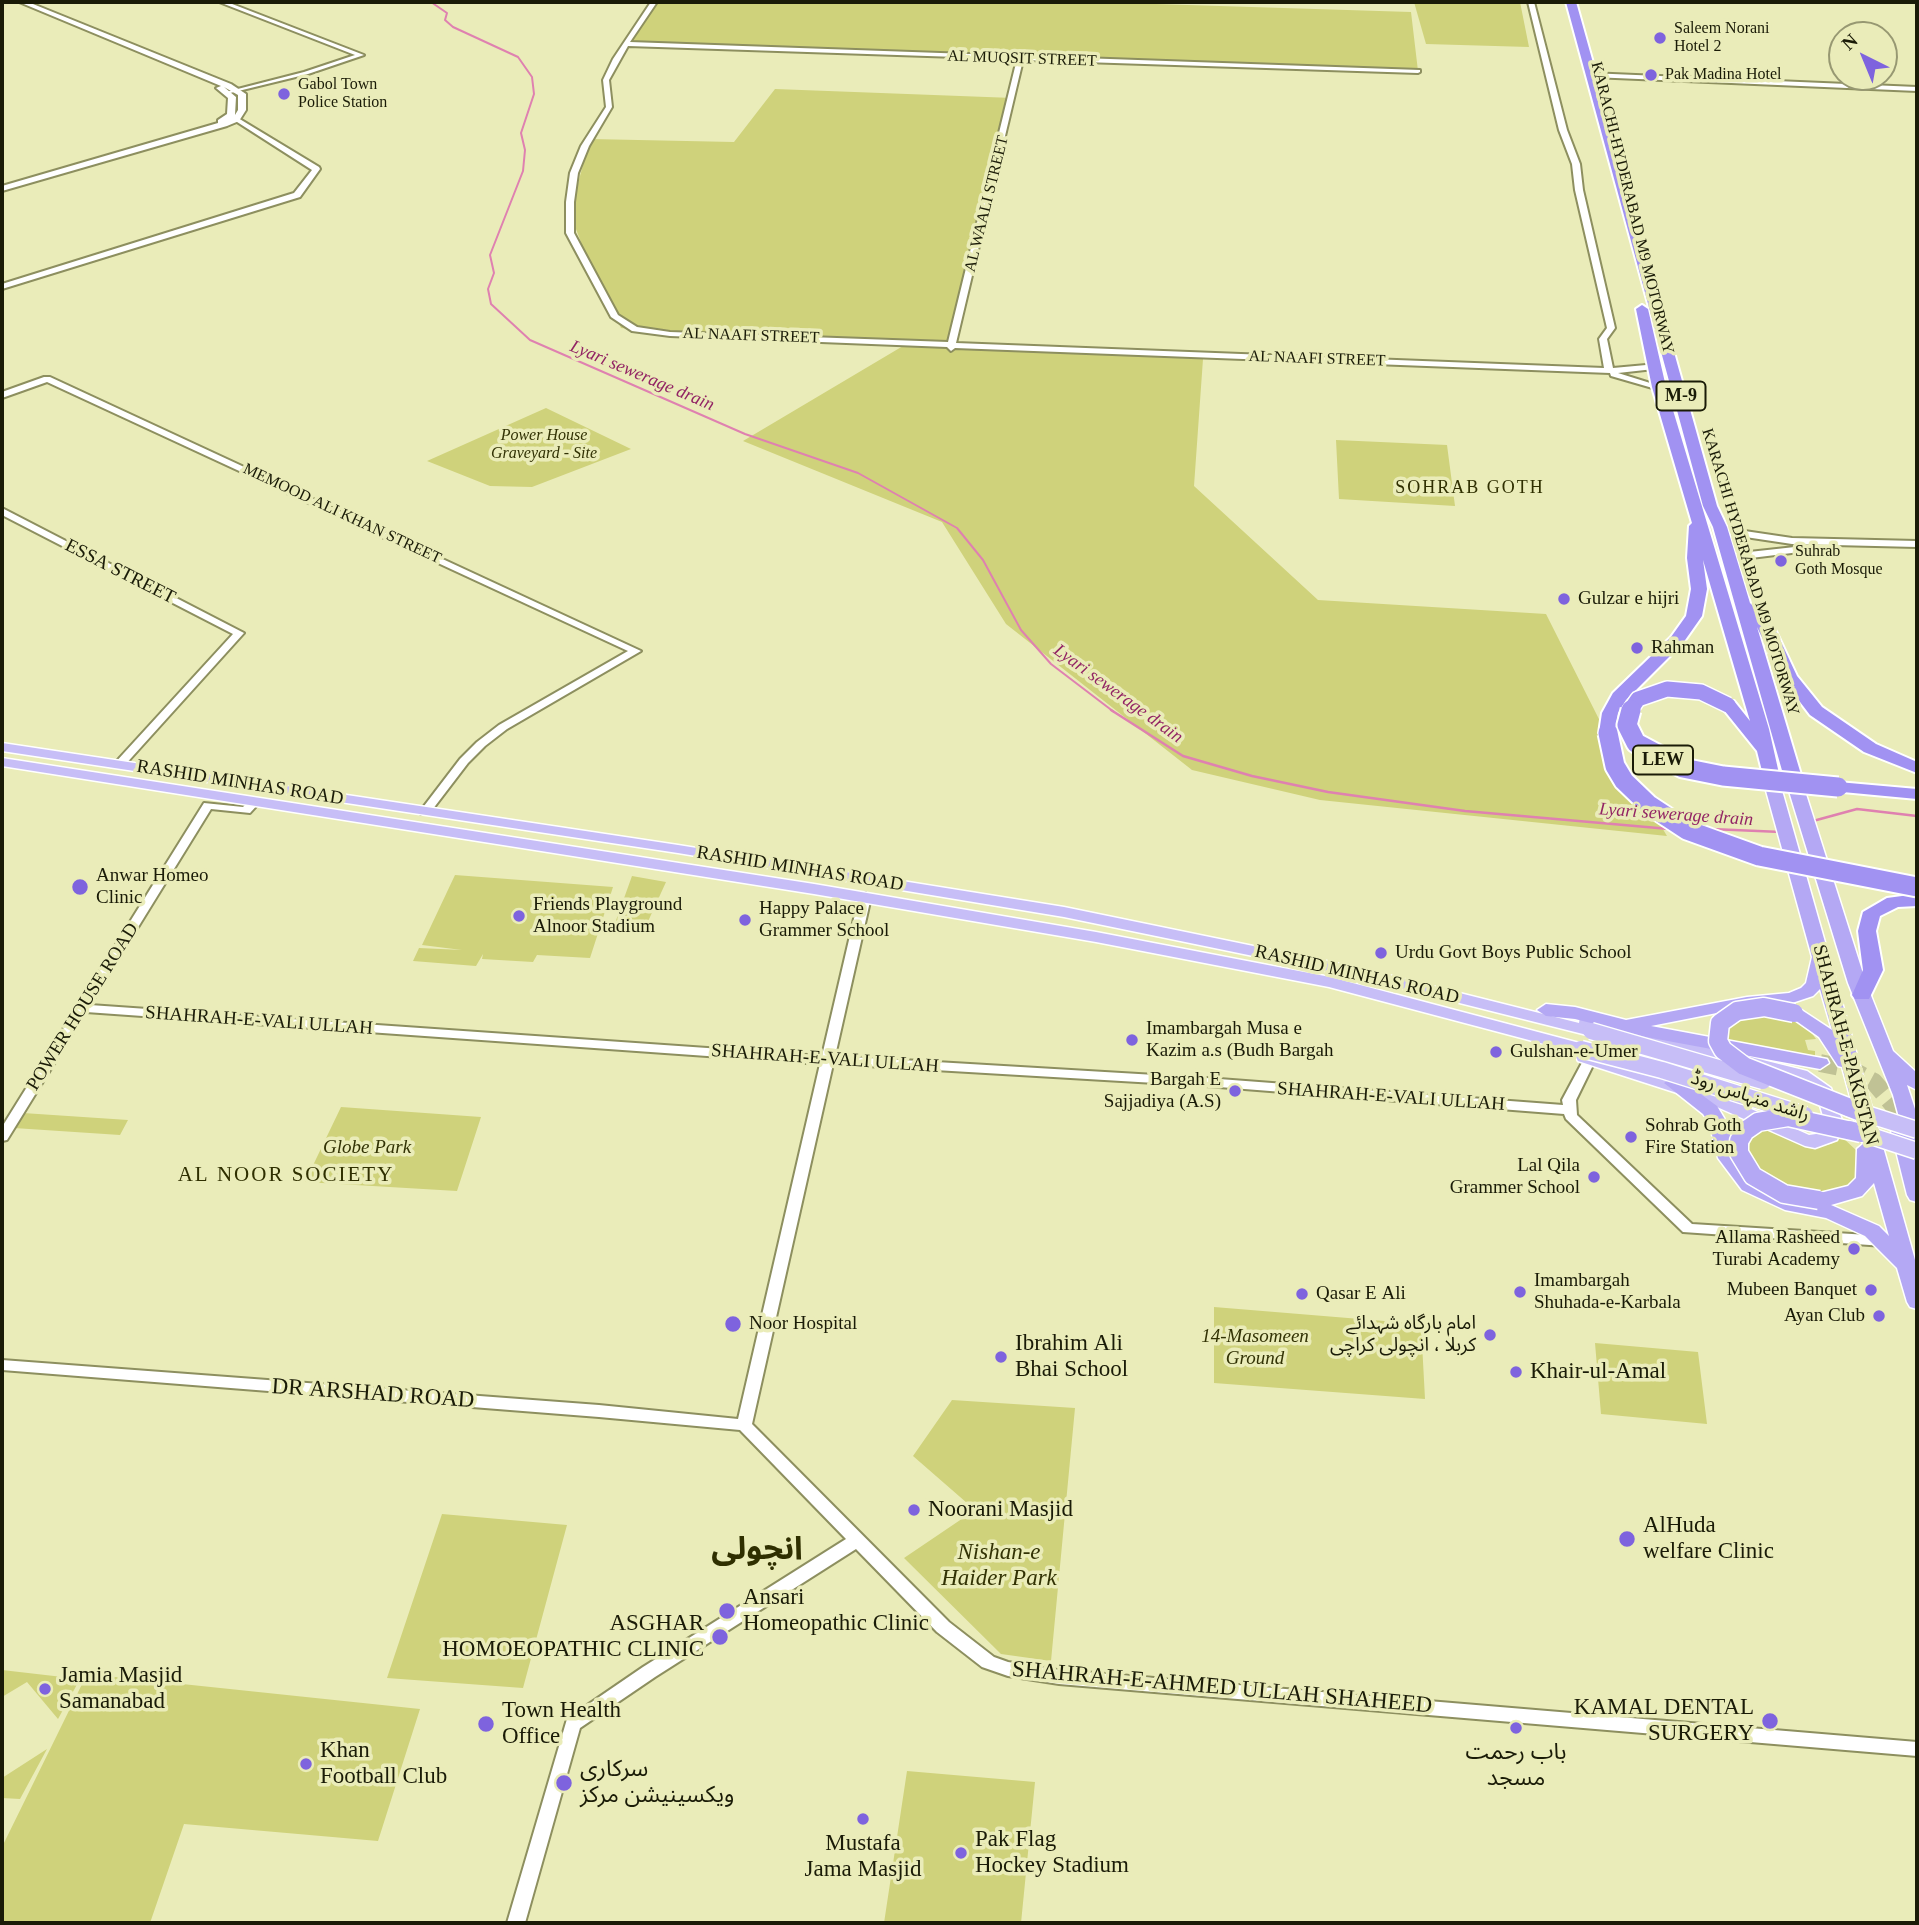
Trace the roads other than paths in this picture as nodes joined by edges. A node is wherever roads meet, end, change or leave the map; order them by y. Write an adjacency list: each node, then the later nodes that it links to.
1 (8, 2): 14 (main road)
2 (22, 2): 14 (main road)
3 (209, 2): 14 (street)
4 (222, 2): 14 (street)
5 (654, 2): 9 (street, AL NAAFI STREET)
6 (1531, 2): 20 (street)
7 (1560, 2): 19 (highway, KARACHI-HYDERABAD M9 MOTORWAY / M-9)
8 (1571, 2): 12 (highway, KARACHI HYDERABAD M9 MOTORWAY / M-9)
9 (626, 44): 10 (street, AL MUQSIT STREET); 18 (street, AL NAAFI STREET)
10 (1020, 59): 11 (street, AL MUQSIT STREET); 18 (street, AL WAALI STREET)
11 (1418, 71)
12 (1591, 75): 13 (main road); 25 (highway, KARACHI HYDERABAD M9 MOTORWAY / M-9)
13 (1917, 87)
14 (230, 91): 15 (main road); 16 (main road)
15 (236, 119): 16 (main road); 17 (street)
16 (2, 188)
17 (2, 287)
18 (951, 346): 20 (street, AL NAAFI STREET); 21 (street, AL NAAFI STREET)
19 (1654, 366): 20 (street, AL NAAFI STREET); 21 (highway, KARACHI-HYDERABAD M9 MOTORWAY / M-9)
20 (1609, 371)
21 (1659, 387): 23 (highway, KARACHI-HYDERABAD M9 MOTORWAY / M-9)
22 (2, 396): 41 (street, MEMOOD ALI KHAN STREET)
23 (1696, 509): 31 (highway, KARACHI-HYDERABAD M9 MOTORWAY / M-9); 42 (highway, LEW, bridge)
24 (2, 511): 34 (street, ESSA STREET)
25 (1720, 527): 26 (main road); 28 (highway, KARACHI HYDERABAD M9 MOTORWAY / M-9)
26 (1790, 545): 27 (main road); 28 (main road)
27 (1917, 547)
28 (1730, 564): 29 (highway, KARACHI HYDERABAD M9 MOTORWAY / M-9)
29 (1740, 601): 35 (highway); 38 (highway, KARACHI HYDERABAD M9 MOTORWAY / M-9)
30 (2, 747): 32 (main road, RASHID MINHAS ROAD)
31 (1766, 752): 37 (highway, KARACHI-HYDERABAD M9 MOTORWAY / M-9); 39 (highway, LEW, bridge)
32 (57, 755): 34 (main road, RASHID MINHAS ROAD); 36 (main road)
33 (2, 762): 36 (main road, RASHID MINHAS ROAD)
34 (119, 765): 41 (main road, RASHID MINHAS ROAD)
35 (1917, 768)
36 (44, 769): 40 (main road, RASHID MINHAS ROAD)
37 (1773, 787): 45 (highway, SHAHRAH-E-PAKISTAN)
38 (1796, 788): 47 (highway, SHAHRAH-E-PAKISTAN)
39 (1917, 794)
40 (255, 801): 43 (main road, RASHID MINHAS ROAD); 48 (street, POWER HOUSE ROAD)
41 (425, 812): 46 (main road, RASHID MINHAS ROAD)
42 (1917, 887)
43 (865, 897): 53 (main road, RASHID MINHAS ROAD); 54 (street)
44 (1917, 900): 47 (highway)
45 (1818, 945): 50 (highway); 58 (highway, SHAHRAH-E-PAKISTAN)
46 (1360, 973): 49 (main road); 51 (main road, RASHID MINHAS ROAD)
47 (1861, 995): 52 (highway, SHAHRAH-E-PAKISTAN)
48 (82, 1008): 54 (street, SHAHRAH-E-VALI ULLAH); 62 (street, POWER HOUSE ROAD)
49 (1546, 1010): 50 (highway); 56 (main road)
50 (1623, 1025): 55 (highway)
51 (1591, 1031): 60 (main road, راشد منہاس روڈ, bridge)
52 (1879, 1039): 57 (highway); 63 (highway, SHAHRAH-E-PAKISTAN)
53 (1586, 1054): 56 (main road); 59 (street); 60 (main road, راشد منہاس روڈ, bridge)
54 (827, 1060): 59 (street, SHAHRAH-E-VALI ULLAH); 69 (street)
55 (1820, 1063)
56 (1672, 1083): 65 (highway)
57 (1917, 1084)
58 (1858, 1087): 60 (highway, SHAHRAH-E-PAKISTAN); 60 (highway, bridge)
59 (1568, 1110): 65 (street)
60 (1863, 1123): 60 (highway, bridge); 61 (main road, راشد منہاس روڈ, bridge); 63 (main road, راشد منہاس روڈ, bridge); 66 (highway, SHAHRAH-E-PAKISTAN)
61 (1908, 1129): 64 (highway)
62 (2, 1137)
63 (1917, 1149)
64 (1917, 1195)
65 (1885, 1241): 66 (highway)
66 (1909, 1272): 67 (highway, SHAHRAH-E-PAKISTAN)
67 (1917, 1302)
68 (2, 1365): 69 (street, DR ARSHAD ROAD)
69 (744, 1425): 70 (street, SHAHRAH-E-AHMED ULLAH SHAHEED)
70 (858, 1540): 71 (street, SHAHRAH-E-AHMED ULLAH SHAHEED); 72 (street)
71 (1917, 1749)
72 (516, 1923)

